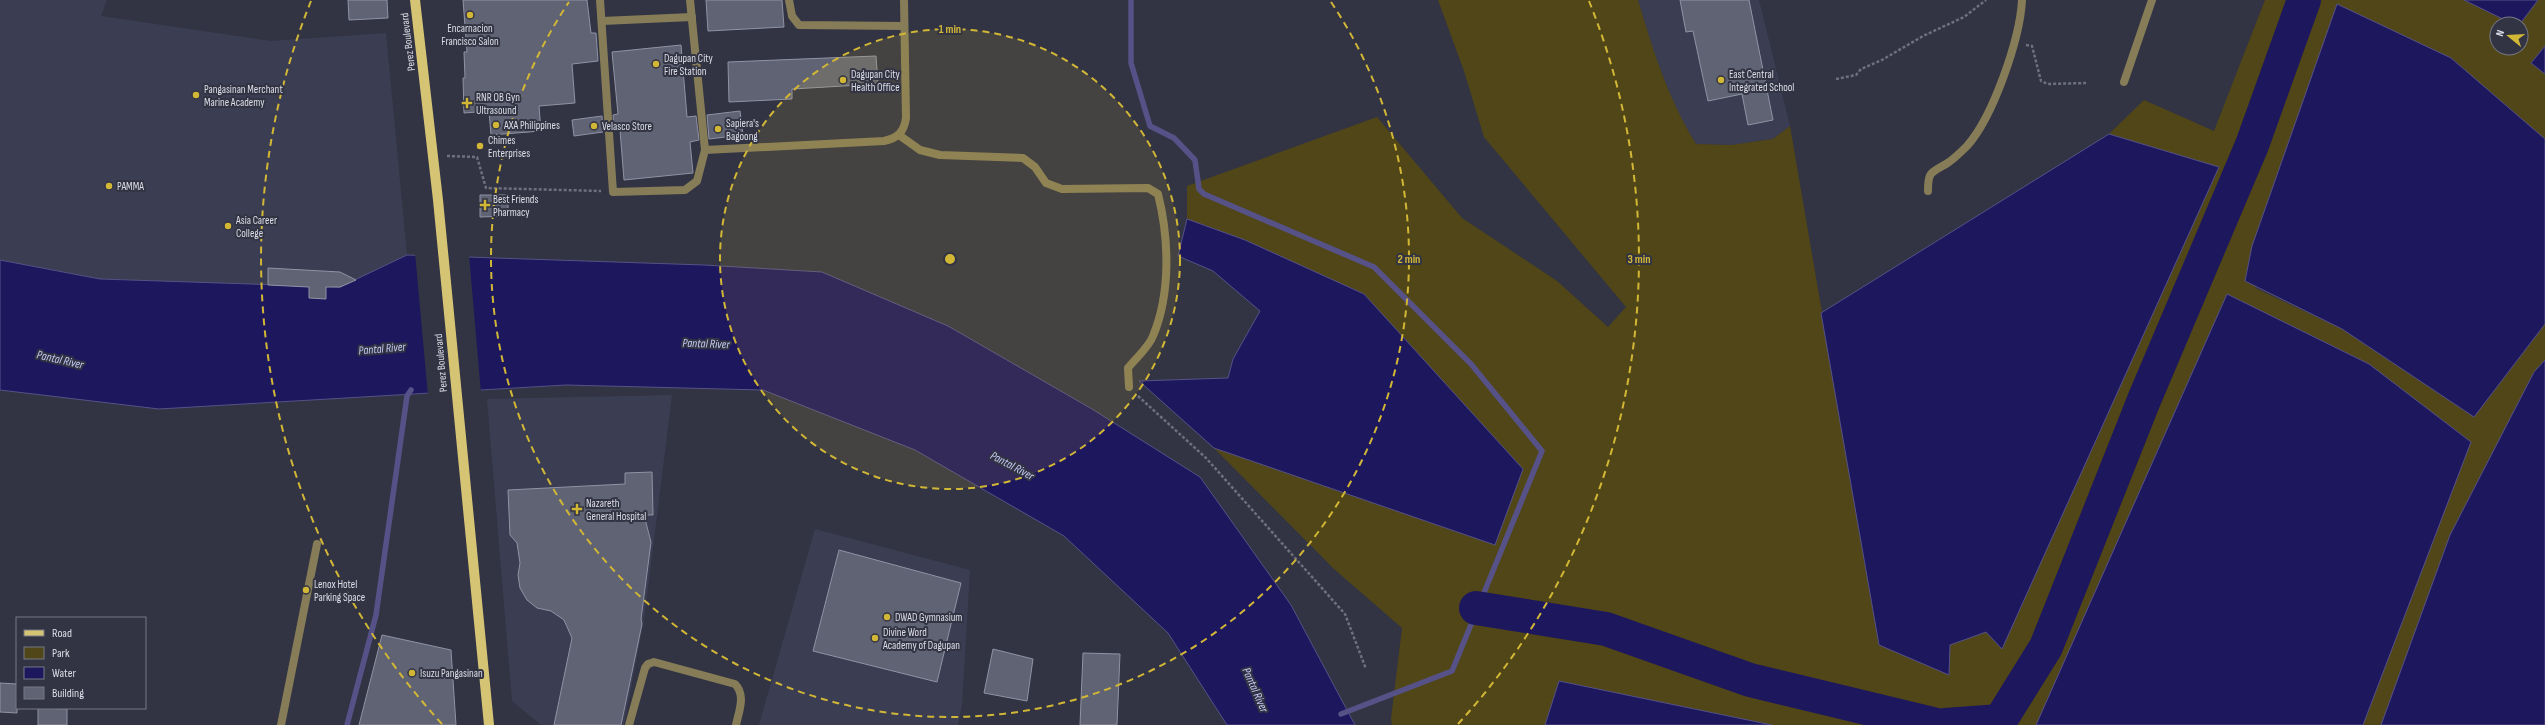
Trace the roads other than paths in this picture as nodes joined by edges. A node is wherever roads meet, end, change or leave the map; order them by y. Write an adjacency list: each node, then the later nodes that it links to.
1 (415, 0): 18 (main road, Perez Boulevard)
2 (600, 0): 9 (street)
3 (690, 0): 8 (street)
4 (789, 0): 10 (street)
5 (904, 0): 10 (street)
6 (2022, 0): 14 (street)
7 (2152, 0): 11 (street)
8 (692, 17): 9 (street); 13 (street)
9 (602, 21): 13 (street)
10 (904, 26): 12 (street)
11 (2124, 82)
12 (898, 135): 13 (street); 15 (street)
13 (705, 150)
14 (1928, 190)
15 (1129, 387)
16 (318, 544): 17 (street)
17 (281, 725)
18 (489, 725)
19 (629, 725): 20 (street)
20 (736, 725)

